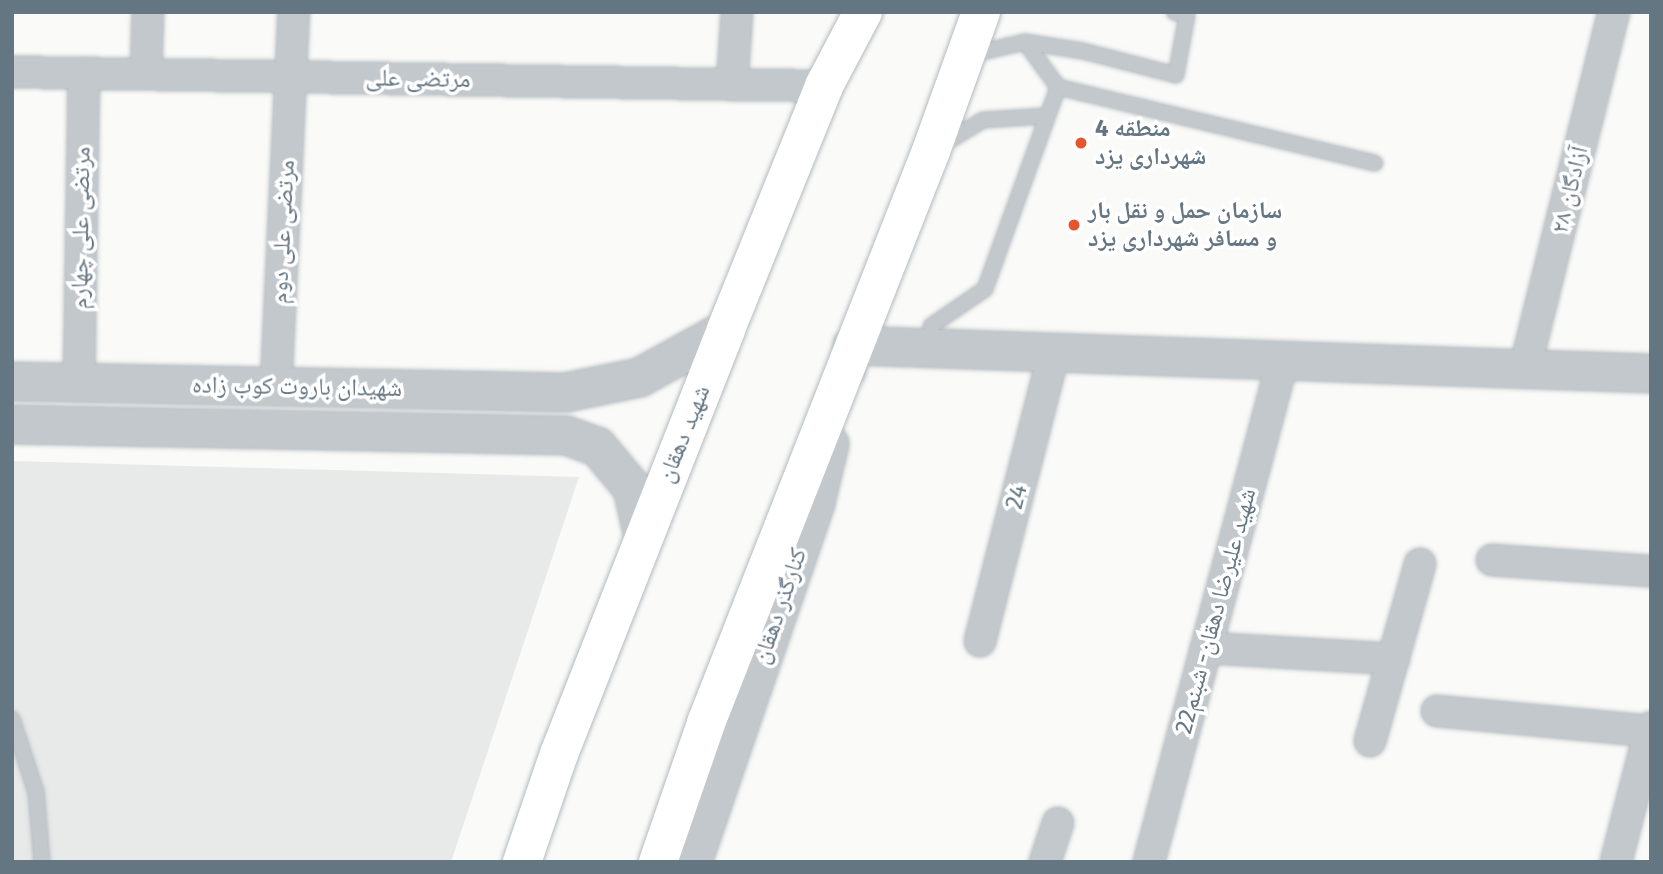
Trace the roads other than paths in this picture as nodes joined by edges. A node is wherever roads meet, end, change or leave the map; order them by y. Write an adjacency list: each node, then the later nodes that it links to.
1 (148, 12): 12 (street)
2 (294, 12): 13 (street, مرتضی علی دوم)
3 (737, 12): 14 (street)
4 (863, 12): 15 (main road, شهید دهقان)
5 (981, 12): 9 (main road)
6 (1174, 12): 8 (lane)
7 (1614, 12): 25 (street, ۲۸ آزادگان)
8 (1025, 42): 9 (lane); 16 (lane)
9 (967, 55): 18 (main road)
10 (12, 72): 11 (street, مرتضی علی)
11 (84, 73): 12 (street, مرتضی علی); 28 (street, مرتضی علی چهارم)
12 (146, 75): 13 (street, مرتضی علی)
13 (291, 77): 14 (street, مرتضی علی); 29 (street, مرتضی علی دوم)
14 (732, 85): 15 (street, مرتضی علی)
15 (824, 86): 21 (main road, شهید دهقان)
16 (1058, 87): 17 (lane); 19 (lane)
17 (1046, 116): 18 (lane); 20 (lane)
18 (932, 151): 22 (main road)
19 (1375, 163)
20 (931, 326)
21 (726, 329): 30 (street, شهیدان باروت کوب زاده); 33 (main road, شهید دهقان)
22 (852, 345): 23 (street); 47 (main road); 48 (street, کنارگذر دهقان)
23 (1054, 352): 24 (street); 37 (street, 24)
24 (1283, 360): 25 (street); 38 (street, شهید علیرضا دهقان- شبنم22)
25 (1525, 368): 26 (street)
26 (1651, 373)
27 (12, 382): 28 (street, شهیدان باروت کوب زاده)
28 (79, 383): 29 (street, شهیدان باروت کوب زاده)
29 (276, 387): 30 (street, شهیدان باروت کوب زاده)
30 (582, 391): 32 (street)
31 (12, 424): 32 (street, شهیدان باروت کوب زاده)
32 (566, 435): 33 (street)
33 (643, 537): 46 (main road, شهید دهقان)
34 (1492, 560): 36 (street)
35 (1420, 564): 39 (street)
36 (1651, 571)
37 (980, 641)
38 (1206, 648): 39 (street); 50 (street, شهید علیرضا دهقان- شبنم22)
39 (1394, 659): 43 (street)
40 (1437, 711): 42 (street)
41 (12, 719): 45 (lane)
42 (1650, 729): 51 (street)
43 (1370, 741)
44 (1058, 823): 49 (street)
45 (42, 862)
46 (522, 862)
47 (658, 862)
48 (692, 862)
49 (1045, 862)
50 (1149, 862)
51 (1616, 862)

